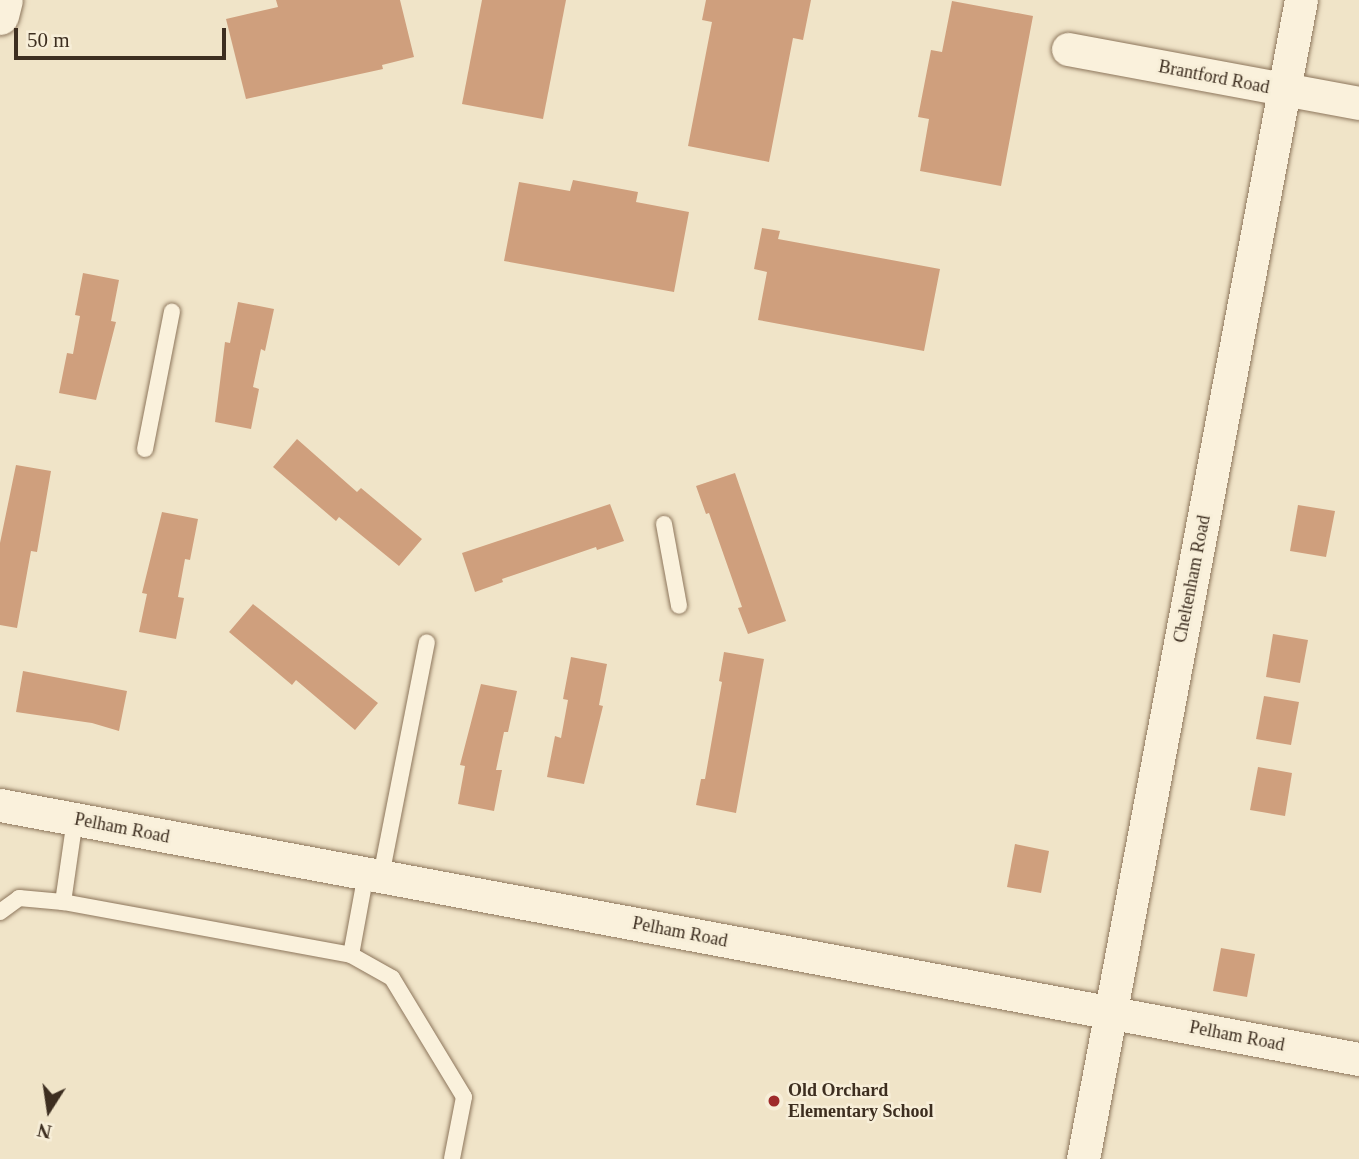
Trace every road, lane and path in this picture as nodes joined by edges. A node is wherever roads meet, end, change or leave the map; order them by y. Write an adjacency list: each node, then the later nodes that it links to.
1 (4, 0): 3 (street)
2 (1301, 0): 5 (street, Cheltenham Road)
3 (0, 16)
4 (1068, 49): 5 (street, Brantford Road)
5 (1284, 90): 6 (street, Brantford Road); 18 (street, Cheltenham Road)
6 (1359, 103)
7 (172, 312): 8 (lane)
8 (145, 449)
9 (664, 524): 10 (lane)
10 (679, 606)
11 (427, 642): 14 (lane)
12 (0, 805): 13 (street, Pelham Road)
13 (75, 819): 14 (street, Pelham Road); 15 (lane)
14 (373, 875): 17 (lane); 18 (street, Pelham Road)
15 (64, 902): 16 (lane); 17 (lane)
16 (0, 912)
17 (351, 956): 20 (lane)
18 (1110, 1013): 19 (street, Pelham Road); 21 (street, Cheltenham Road)
19 (1359, 1059)
20 (452, 1159)
21 (1083, 1159)

